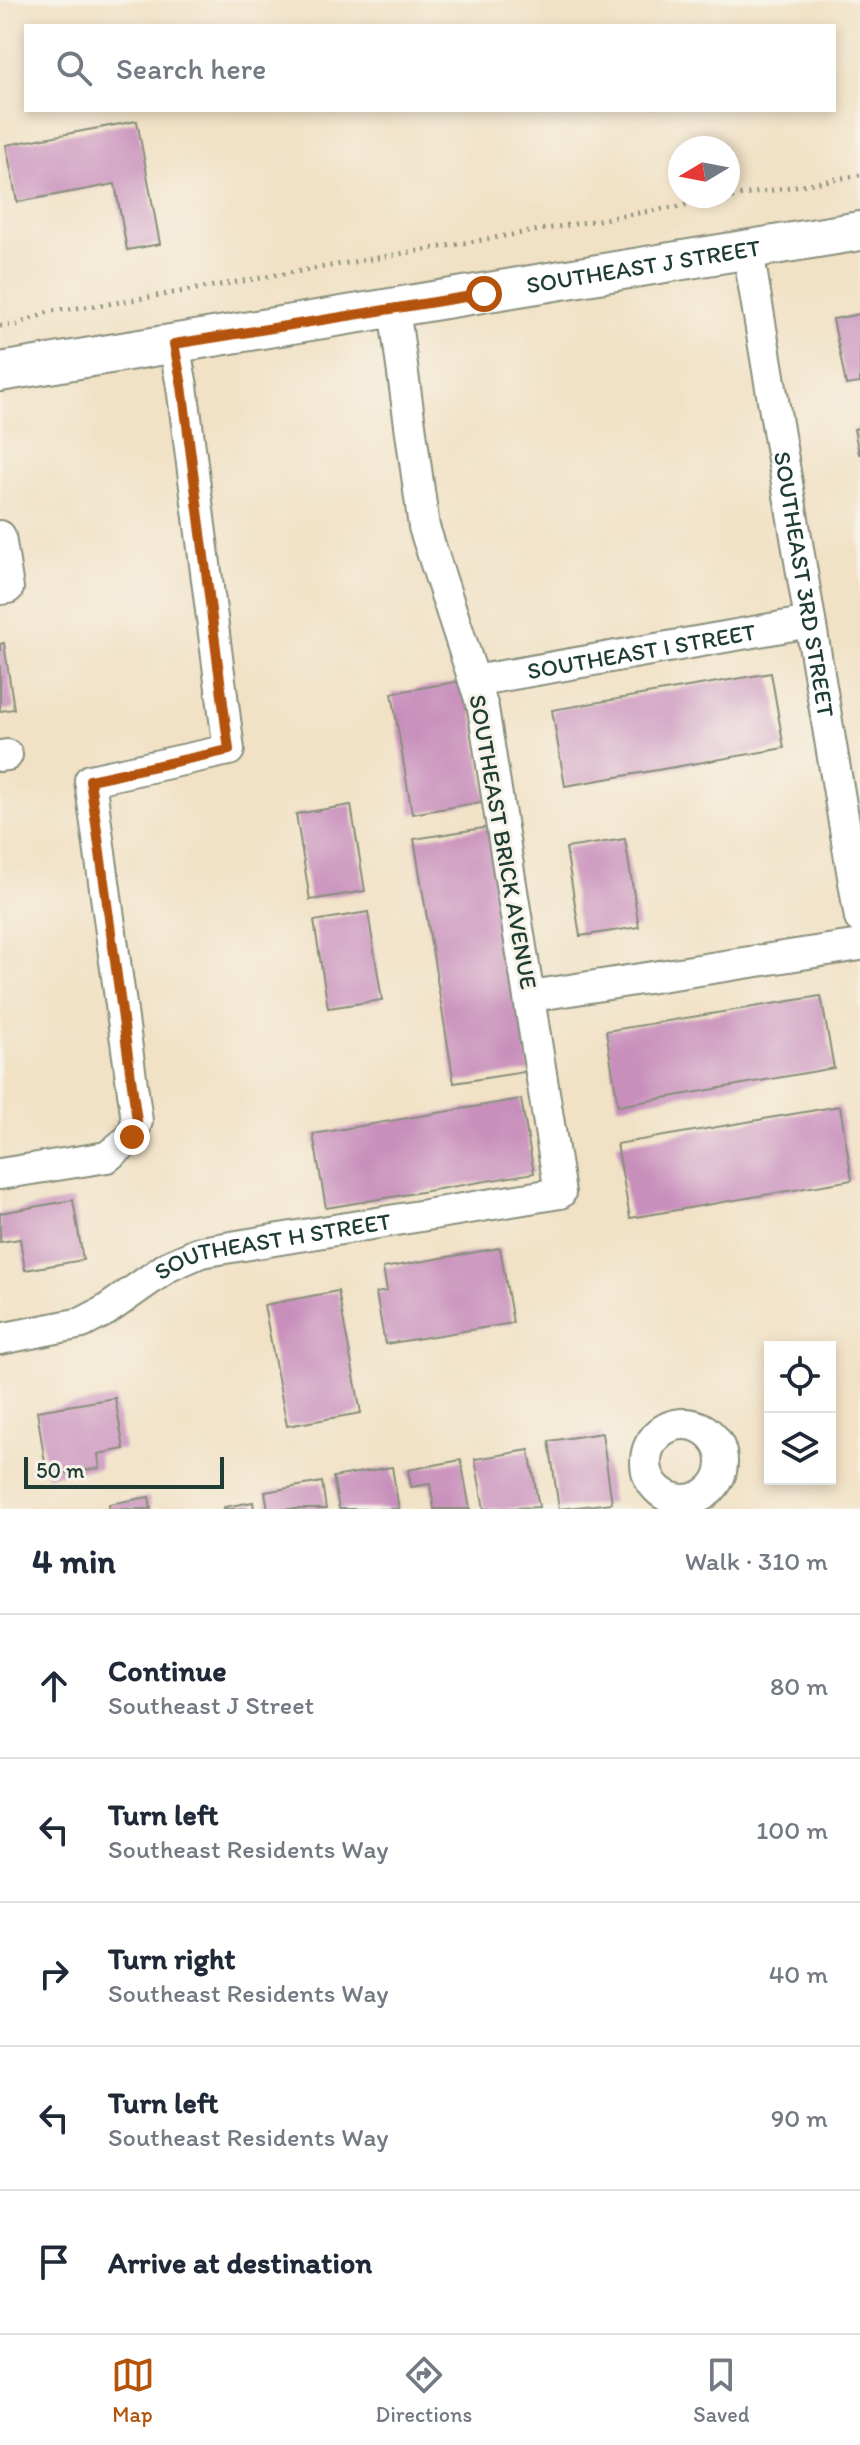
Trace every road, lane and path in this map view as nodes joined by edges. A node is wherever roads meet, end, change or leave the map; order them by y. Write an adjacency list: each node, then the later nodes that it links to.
1 (860, 175): 5 (path)
2 (860, 231): 3 (main road, SOUTHEAST J STREET)
3 (748, 251): 4 (main road, SOUTHEAST J STREET); 10 (street, SOUTHEAST 3RD STREET)
4 (394, 308): 6 (main road, SOUTHEAST J STREET); 11 (street, SOUTHEAST BRICK AVENUE)
5 (0, 326)
6 (174, 344): 7 (main road, SOUTHEAST J STREET); 15 (street)
7 (3, 369)
8 (0, 536): 9 (street)
9 (0, 589)
10 (810, 622): 11 (street, SOUTHEAST I STREET); 12 (street, SOUTHEAST 3RD STREET)
11 (474, 681): 14 (street, SOUTHEAST BRICK AVENUE)
12 (860, 918)
13 (860, 945): 14 (street)
14 (531, 996): 16 (street, SOUTHEAST BRICK AVENUE)
15 (0, 1174)
16 (560, 1193): 17 (street, SOUTHEAST H STREET)
17 (0, 1339)

